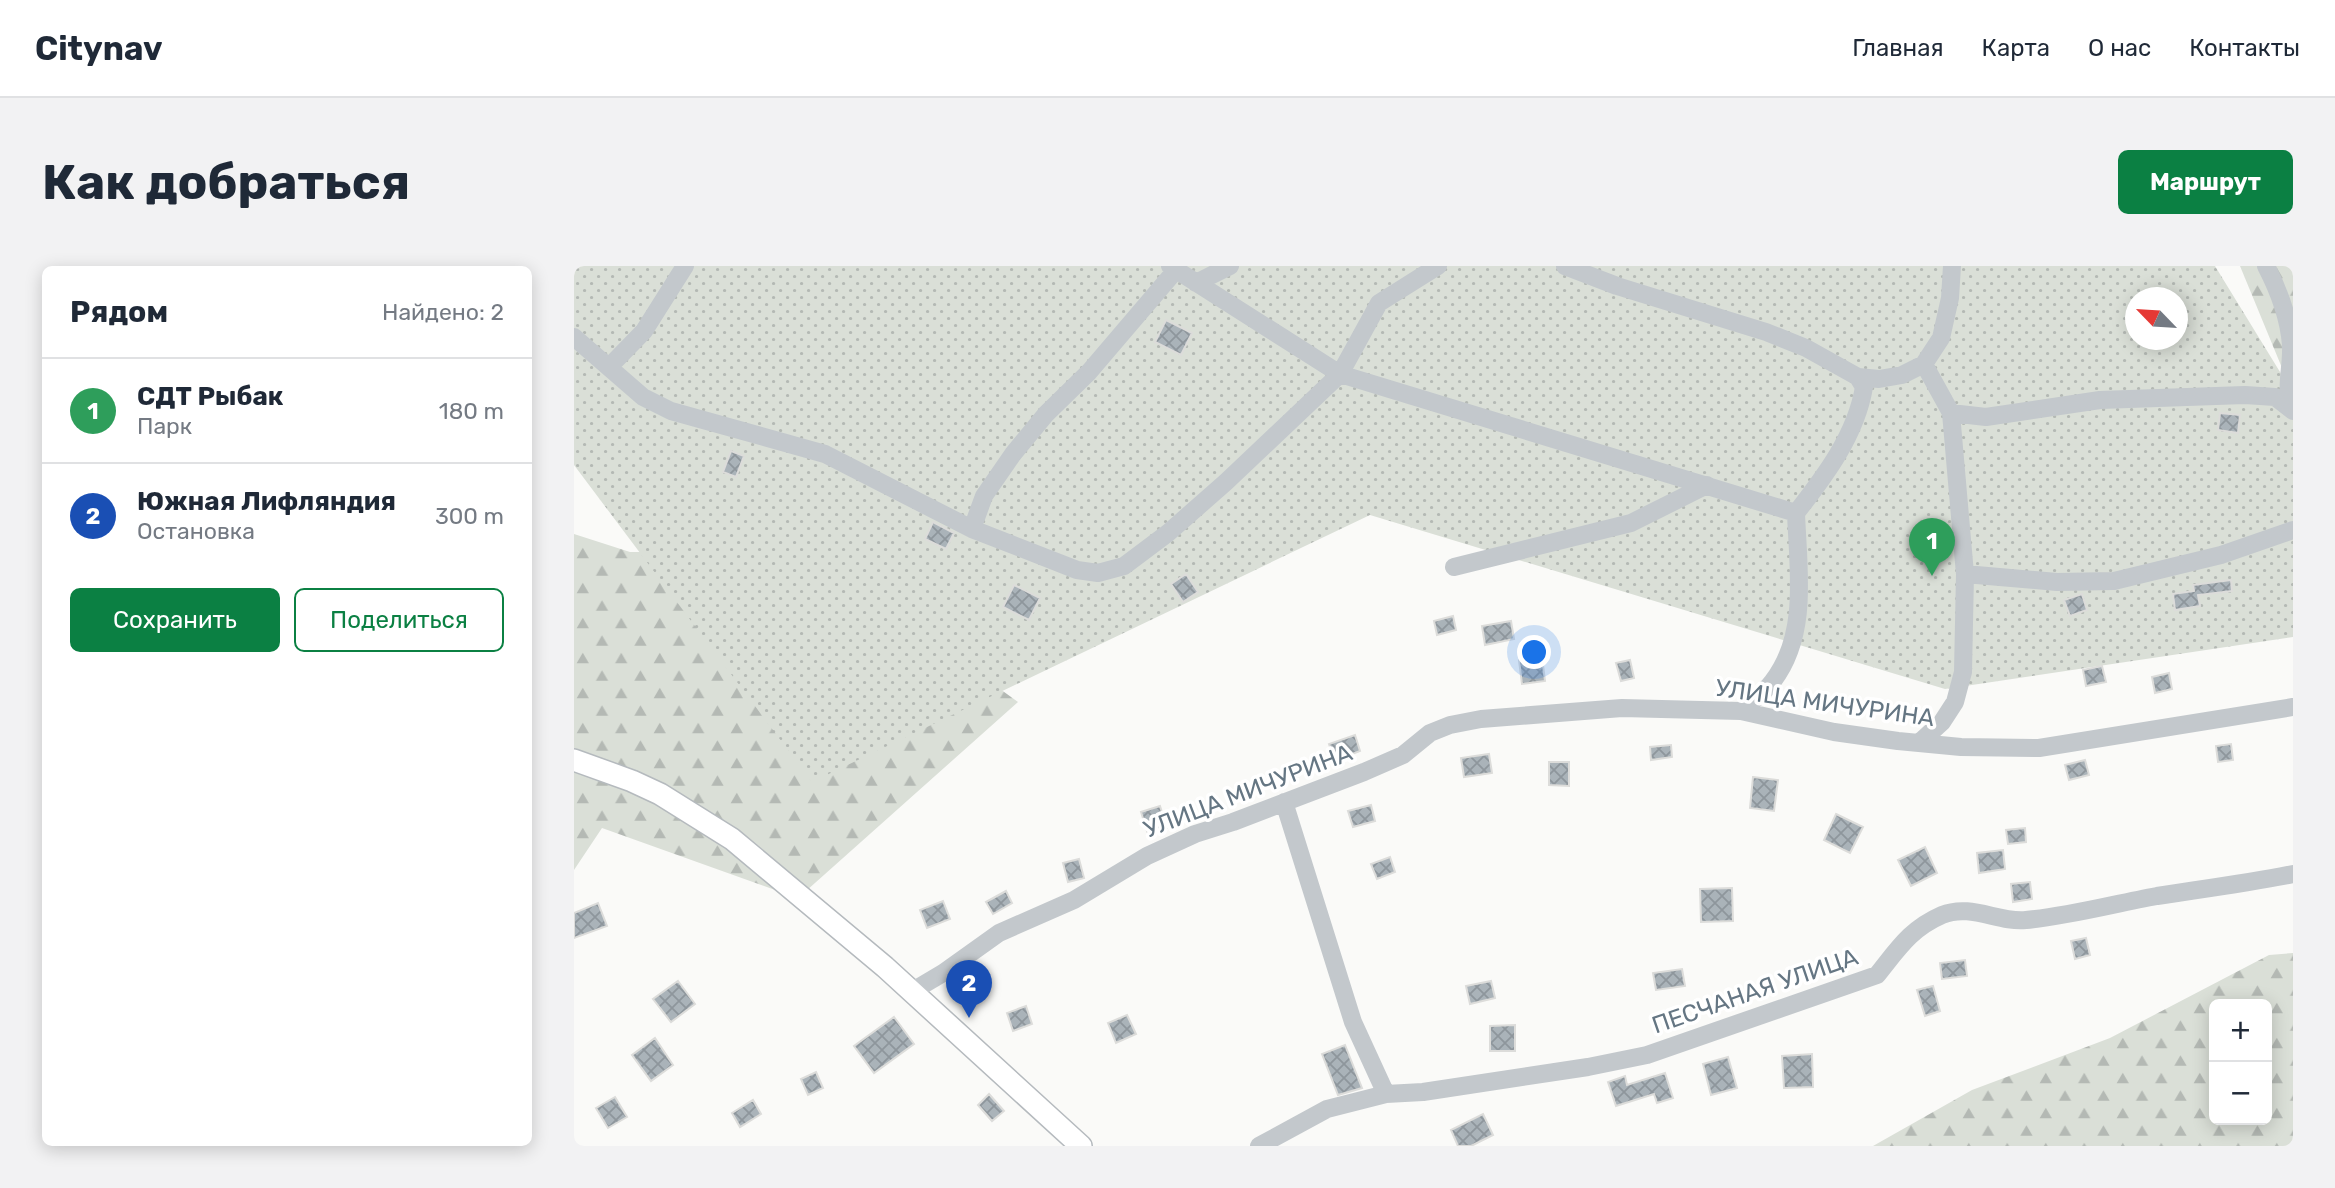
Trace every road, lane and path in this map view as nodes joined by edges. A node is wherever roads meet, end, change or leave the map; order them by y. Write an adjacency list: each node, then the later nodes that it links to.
1 (685, 266): 11 (street)
2 (1230, 266): 8 (street)
3 (1438, 266): 12 (street)
4 (1565, 266): 13 (street)
5 (1952, 266): 10 (street)
6 (2266, 266): 14 (street)
7 (1173, 268): 8 (street); 18 (street)
8 (1196, 283): 12 (street)
9 (574, 337): 11 (street)
10 (1924, 364): 13 (street); 15 (street)
11 (609, 366): 18 (street)
12 (1340, 374): 16 (street); 18 (street)
13 (1858, 377): 17 (street)
14 (2293, 410): 15 (street)
15 (1951, 413): 21 (street)
16 (1707, 485): 17 (street); 20 (street)
17 (1796, 513): 23 (street)
18 (972, 529)
19 (2293, 530): 21 (street)
20 (1454, 567)
21 (1965, 574): 24 (street)
22 (2293, 707): 24 (street, УЛИЦА МИЧУРИНА)
23 (1741, 711): 24 (street, УЛИЦА МИЧУРИНА); 26 (street, УЛИЦА МИЧУРИНА)
24 (1919, 743)
25 (574, 760): 28 (main road)
26 (1284, 802): 28 (street, УЛИЦА МИЧУРИНА); 29 (street)
27 (2293, 874): 29 (street, ПЕСЧАНАЯ УЛИЦА)
28 (911, 992): 30 (main road)
29 (1386, 1094): 31 (street, ПЕСЧАНАЯ УЛИЦА)
30 (1081, 1146)
31 (1259, 1146)

